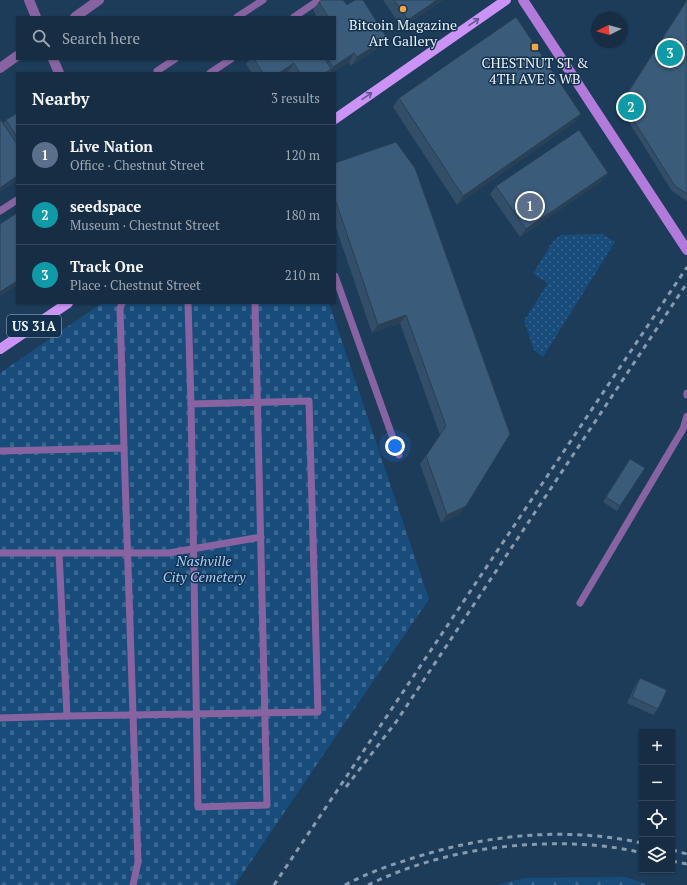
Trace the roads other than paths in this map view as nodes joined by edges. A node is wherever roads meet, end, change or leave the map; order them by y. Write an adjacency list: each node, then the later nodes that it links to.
1 (29, 0): 7 (street)
2 (99, 0): 8 (street)
3 (263, 0): 9 (lane)
4 (320, 0): 10 (lane)
5 (506, 0): 19 (main road, one-way to 5)
6 (523, 0): 22 (street)
7 (36, 16)
8 (76, 16)
9 (239, 16)
10 (296, 16)
11 (16, 57): 15 (street)
12 (53, 60): 16 (street)
13 (174, 60): 17 (lane)
14 (230, 60): 18 (lane)
15 (0, 68)
16 (59, 72)
17 (158, 72)
18 (212, 72)
19 (336, 118)
20 (16, 201): 21 (lane)
21 (0, 211)
22 (687, 250)
23 (336, 279): 34 (lane)
24 (67, 304): 28 (main road, US 31A)
25 (122, 304): 32 (lane)
26 (188, 304): 30 (lane)
27 (255, 304): 29 (lane)
28 (0, 349)
29 (258, 402): 30 (lane); 35 (lane); 41 (lane)
30 (191, 404): 36 (lane)
31 (687, 416): 40 (lane)
32 (124, 448): 33 (lane); 39 (lane)
33 (0, 451)
34 (399, 455)
35 (261, 537): 36 (lane); 41 (lane)
36 (194, 549): 39 (lane); 42 (lane)
37 (0, 553): 38 (lane)
38 (59, 553): 39 (lane); 44 (lane)
39 (128, 553): 43 (lane)
40 (580, 603)
41 (265, 713): 42 (lane); 42 (lane)
42 (197, 714): 43 (lane)
43 (133, 715): 44 (lane); 46 (lane)
44 (67, 716): 45 (lane)
45 (0, 718)
46 (132, 885)

